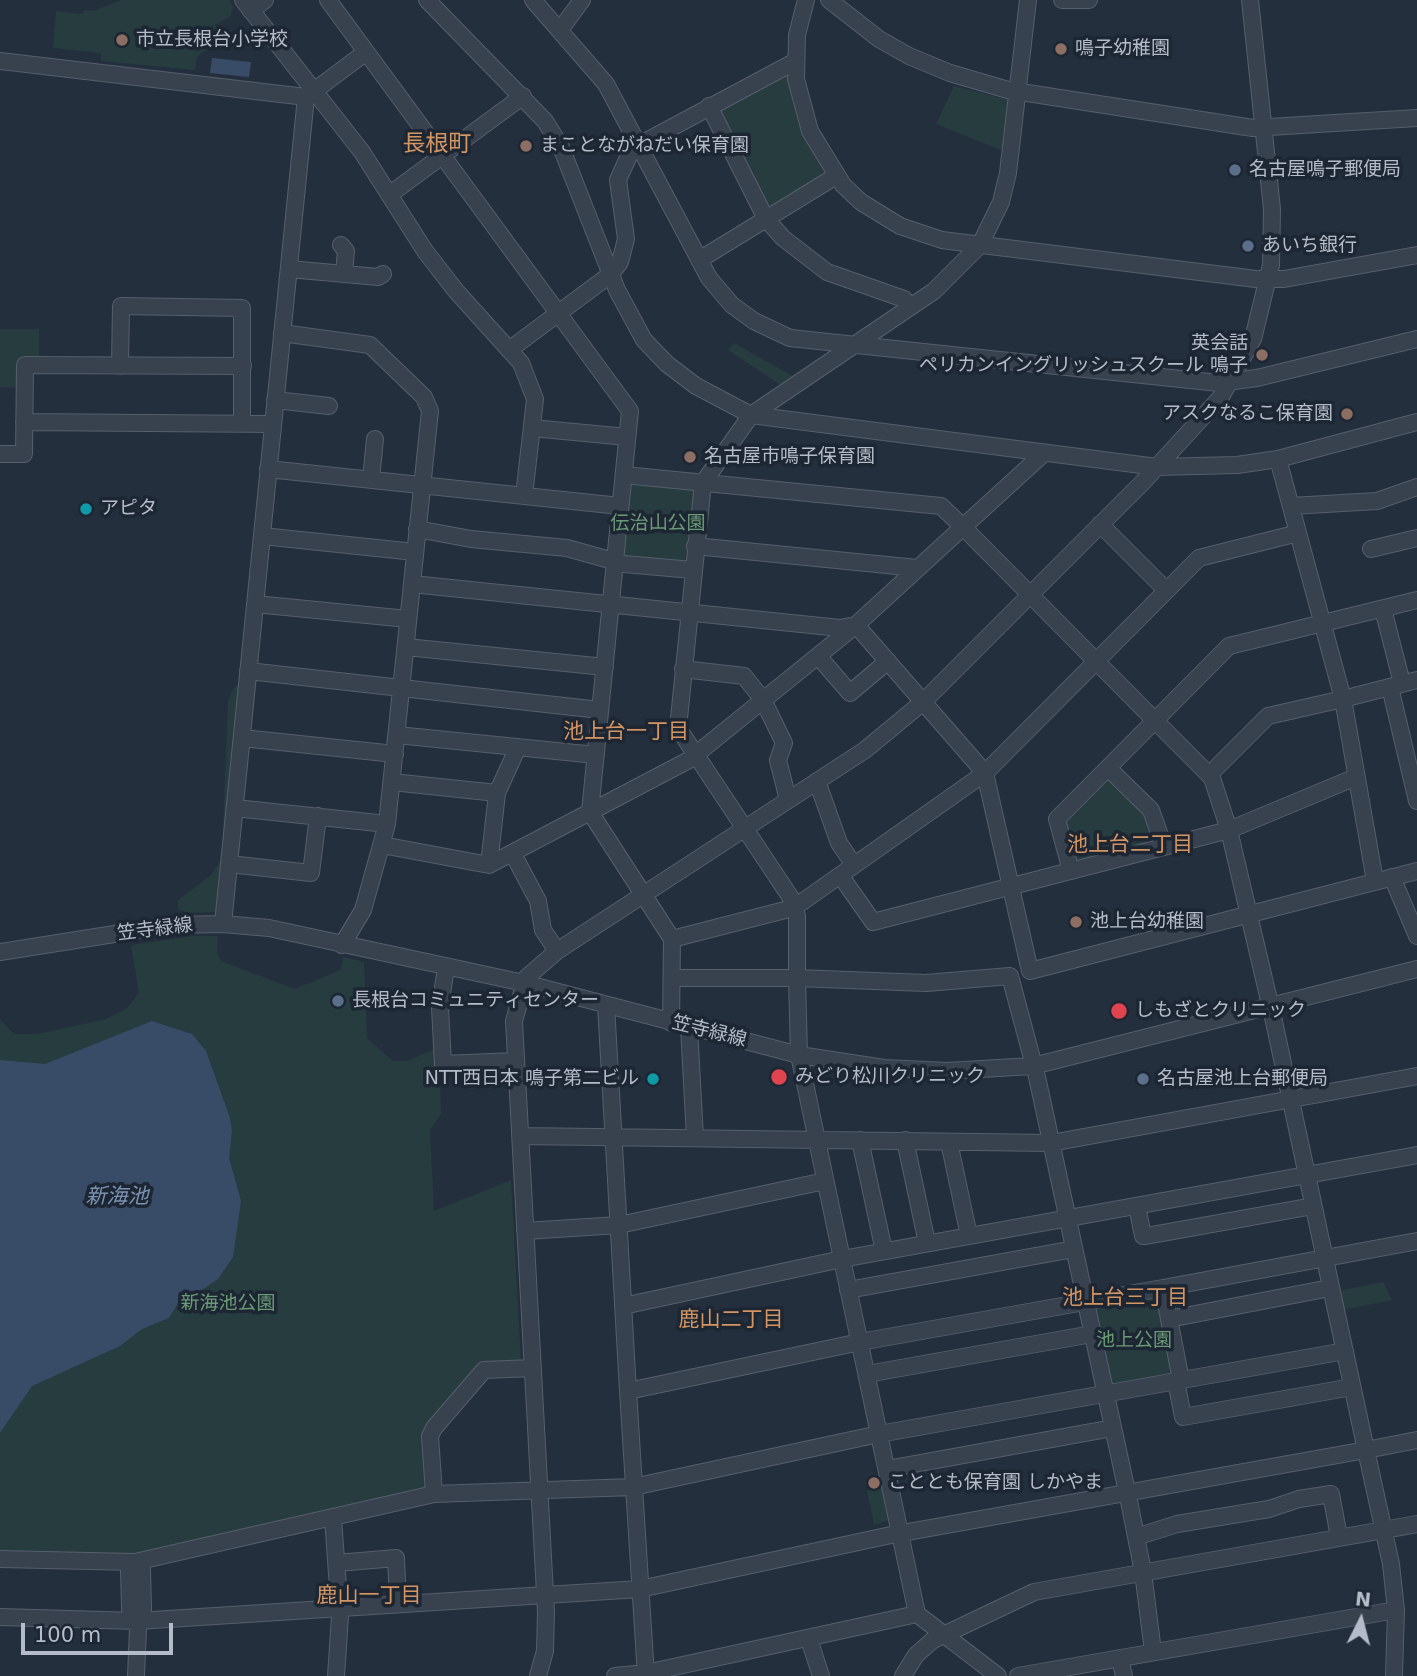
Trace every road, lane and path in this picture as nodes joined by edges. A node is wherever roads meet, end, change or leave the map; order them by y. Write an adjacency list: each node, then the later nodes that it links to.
1 (265, 0): 12 (street)
2 (328, 0): 14 (street)
3 (427, 0): 19 (street)
4 (533, 0): 13 (street)
5 (582, 0): 13 (street)
6 (806, 0): 16 (street)
7 (829, 0): 17 (street)
8 (1028, 0): 17 (street)
9 (1062, 0): 10 (street)
10 (1089, 0)
11 (1250, 0): 22 (street)
12 (247, 6): 18 (street)
13 (560, 30): 23 (street)
14 (366, 52): 18 (street); 24 (street)
15 (0, 61): 18 (street)
16 (796, 61): 20 (street); 25 (street)
17 (1017, 92): 22 (street); 29 (street)
18 (309, 94): 26 (street); 32 (street)
19 (523, 96): 24 (street); 35 (street)
20 (709, 106): 23 (street); 27 (street)
21 (1417, 118): 22 (street)
22 (1262, 128): 36 (street)
23 (639, 145): 31 (street); 35 (street)
24 (442, 156): 26 (street); 38 (street)
25 (836, 176): 27 (street); 29 (street)
26 (389, 195): 42 (street)
27 (766, 219): 31 (street); 37 (street)
28 (341, 245): 33 (street)
29 (980, 245): 36 (street); 37 (street)
30 (1417, 255): 36 (street)
31 (699, 260): 41 (street)
32 (289, 269): 33 (street); 39 (street)
33 (344, 273): 34 (street)
34 (383, 274)
35 (611, 274): 38 (street); 48 (street)
36 (1269, 279): 45 (street)
37 (910, 307): 41 (street)
38 (558, 313): 42 (street); 54 (street)
39 (282, 333): 46 (street); 64 (street)
40 (1417, 339): 45 (street)
41 (852, 347): 45 (street); 48 (street)
42 (509, 350): 53 (street)
43 (120, 366): 44 (street); 44 (street); 49 (street)
44 (243, 366): 51 (street)
45 (1231, 383): 59 (street)
46 (275, 400): 47 (street); 52 (street)
47 (329, 406)
48 (751, 415): 56 (street); 63 (street)
49 (24, 422): 51 (street); 57 (street)
50 (1417, 422): 58 (street)
51 (242, 423): 52 (street)
52 (273, 424): 60 (street)
53 (532, 428): 54 (street); 66 (street)
54 (627, 437): 61 (street)
55 (375, 439): 62 (street)
56 (1044, 453): 59 (street); 70 (street)
57 (0, 454)
58 (1278, 458): 59 (street); 68 (street)
59 (1157, 467): 69 (street)
60 (268, 469): 62 (street); 73 (street)
61 (624, 475): 63 (street); 67 (street)
62 (371, 479): 64 (street)
63 (703, 483): 70 (street); 75 (street)
64 (422, 484): 66 (street); 71 (street)
65 (1417, 487): 68 (street)
66 (524, 496): 67 (street)
67 (621, 506): 78 (street)
68 (1291, 506): 72 (street)
69 (1100, 524): 82 (street); 83 (street)
70 (963, 527): 79 (street); 83 (street)
71 (418, 529): 77 (street); 78 (street)
72 (1298, 533): 82 (street); 90 (street)
73 (262, 536): 77 (street); 86 (street)
74 (1417, 538): 76 (street)
75 (695, 546): 79 (street); 80 (street)
76 (1371, 549)
77 (415, 552): 81 (street)
78 (616, 560): 80 (street); 85 (street)
79 (917, 568): 91 (street)
80 (693, 570): 88 (street)
81 (412, 584): 85 (street); 89 (street)
82 (1166, 590): 95 (street)
83 (1030, 595): 95 (street); 103 (street)
84 (1417, 600): 87 (street)
85 (611, 603): 88 (street); 96 (street)
86 (255, 604): 89 (street); 98 (street)
87 (1383, 610): 90 (street); 99 (street)
88 (689, 611): 91 (street); 97 (street)
89 (408, 619): 92 (street)
90 (1323, 624): 101 (street); 105 (street)
91 (856, 625): 93 (street); 94 (street)
92 (406, 647): 96 (street); 100 (street)
93 (818, 656): 94 (street); 102 (street)
94 (888, 661): 103 (street)
95 (1096, 661): 105 (street); 113 (street)
96 (605, 667): 104 (street)
97 (683, 669): 102 (street); 111 (street)
98 (248, 671): 100 (street); 107 (street)
99 (1403, 683): 101 (street); 120 (street)
100 (402, 688): 104 (street); 106 (street)
101 (1343, 699): 114 (street); 115 (street)
102 (763, 700): 111 (street); 119 (street)
103 (923, 702): 113 (street); 116 (street)
104 (600, 710): 110 (street)
105 (1156, 720): 112 (street); 114 (street)
106 (397, 735): 108 (street); 109 (street)
107 (242, 738): 109 (street); 121 (street)
108 (519, 747): 110 (street); 118 (street)
109 (395, 754): 117 (street)
110 (596, 755): 122 (street)
111 (696, 756): 122 (street); 125 (street)
112 (1108, 768): 128 (street); 133 (street)
113 (985, 773): 132 (street); 138 (street)
114 (1210, 774): 126 (street)
115 (1356, 777): 126 (street); 137 (street)
116 (817, 781): 119 (street); 132 (street)
117 (391, 782): 118 (street); 124 (street)
118 (496, 793): 131 (street)
119 (788, 800): 125 (street)
120 (1417, 801)
121 (235, 808): 123 (street); 130 (street)
122 (590, 812): 129 (street); 139 (street)
123 (318, 816): 124 (street); 130 (street)
124 (387, 824): 127 (street)
125 (745, 829): 139 (street); 140 (street)
126 (1229, 830): 128 (street); 141 (street)
127 (382, 845): 131 (street); 145 (street)
128 (1164, 846): 133 (street)
129 (513, 854): 131 (street); 146 (street)
130 (229, 864): 142 (street)
131 (489, 865)
132 (854, 865): 135 (street)
133 (1070, 871): 138 (street)
134 (1417, 871): 136 (street)
135 (840, 875): 138 (street); 140 (street)
136 (1392, 877): 137 (street); 143 (street)
137 (1375, 881): 141 (street)
138 (1010, 887): 150 (street)
139 (643, 896): 144 (street); 146 (street)
140 (795, 906): 144 (street); 153 (street)
141 (1248, 914): 150 (street); 156 (street)
142 (223, 924): 145 (street, 笠寺緑線); 147 (street, 笠寺緑線)
143 (1417, 936)
144 (672, 939): 152 (street)
145 (342, 945): 148 (street, 笠寺緑線)
146 (557, 951): 154 (street)
147 (0, 952)
148 (446, 967): 154 (street, 笠寺緑線); 160 (street)
149 (1417, 969): 156 (street, 笠寺緑線)
150 (1030, 971): 151 (street)
151 (1010, 976): 153 (street); 161 (street)
152 (673, 978): 153 (street); 157 (street)
153 (797, 978): 159 (street)
154 (524, 983): 155 (street, 笠寺緑線); 160 (street)
155 (606, 1005): 157 (street, 笠寺緑線); 165 (street)
156 (1270, 1007): 161 (street, 笠寺緑線); 163 (street)
157 (671, 1023): 158 (street, 笠寺緑線)
158 (689, 1027): 159 (street, 笠寺緑線); 166 (street)
159 (799, 1055): 161 (street, 笠寺緑線); 167 (street)
160 (516, 1061): 164 (street)
161 (1033, 1066): 171 (street)
162 (1417, 1076): 163 (street)
163 (1290, 1098): 171 (street); 173 (street)
164 (520, 1136): 165 (street); 179 (street)
165 (613, 1138): 166 (street); 178 (street)
166 (695, 1138): 167 (street)
167 (816, 1139): 168 (street); 174 (street)
168 (860, 1140): 169 (street); 184 (street)
169 (905, 1140): 170 (street); 182 (street)
170 (949, 1142): 171 (street); 180 (street)
171 (1051, 1143): 177 (street)
172 (1417, 1155): 173 (street)
173 (1307, 1175): 175 (street); 176 (street)
174 (825, 1181): 178 (street); 186 (street)
175 (1137, 1206): 176 (street); 177 (street)
176 (1313, 1206): 185 (street)
177 (1068, 1219): 180 (street); 183 (street)
178 (619, 1225): 179 (street); 191 (street)
179 (525, 1231): 196 (street)
180 (969, 1236): 182 (street)
181 (1417, 1241): 185 (street)
182 (927, 1244): 184 (street)
183 (1074, 1249): 189 (street); 190 (street)
184 (884, 1251): 186 (street)
185 (1324, 1258): 187 (street); 188 (street)
186 (842, 1259): 189 (street); 191 (street)
187 (1163, 1288): 190 (street); 192 (street)
188 (1330, 1288): 192 (street); 195 (street)
189 (848, 1290): 194 (street)
190 (1086, 1302): 193 (street); 194 (street)
191 (623, 1306): 200 (street)
192 (1169, 1320): 198 (street)
193 (1092, 1334): 197 (street); 201 (street)
194 (860, 1342): 197 (street); 200 (street)
195 (1345, 1351): 198 (street); 199 (street)
196 (534, 1368): 208 (street); 210 (street)
197 (867, 1374): 203 (street)
198 (1178, 1381): 199 (street); 201 (street)
199 (1352, 1387): 205 (street)
200 (628, 1391): 207 (street)
201 (1105, 1394): 202 (street); 203 (street)
202 (1113, 1428): 206 (street); 209 (street)
203 (879, 1434): 206 (street); 207 (street)
204 (1417, 1440): 205 (street)
205 (1366, 1450): 209 (street); 213 (street)
206 (887, 1469): 214 (street)
207 (633, 1487): 208 (street); 221 (street)
208 (540, 1490): 210 (street); 222 (street)
209 (1127, 1493): 214 (street); 215 (street)
210 (434, 1494): 211 (street)
211 (333, 1518): 218 (street); 219 (street)
212 (1417, 1524): 213 (street)
213 (1384, 1530): 216 (street); 225 (street)
214 (901, 1533): 221 (street); 226 (street)
215 (1136, 1537): 216 (street); 220 (street)
216 (1339, 1537): 220 (street)
217 (0, 1559): 218 (street)
218 (135, 1562): 228 (street)
219 (337, 1563): 223 (street); 224 (street)
220 (1143, 1572): 229 (street); 231 (street)
221 (640, 1589): 222 (street); 233 (street)
222 (546, 1596): 223 (street); 236 (street)
223 (398, 1604): 224 (street)
224 (339, 1608): 228 (street); 235 (street)
225 (1396, 1610): 231 (street); 243 (street)
226 (917, 1614): 229 (street); 230 (street)
227 (0, 1617): 228 (street)
228 (137, 1621): 234 (street)
229 (943, 1636): 239 (street); 240 (street)
230 (809, 1639): 233 (street); 238 (street)
231 (1153, 1652): 232 (street)
232 (1120, 1658): 241 (street); 242 (street)
233 (646, 1675): 237 (street)
234 (136, 1676)
235 (336, 1676)
236 (538, 1676)
237 (615, 1676)
238 (821, 1676)
239 (903, 1676)
240 (998, 1676)
241 (1018, 1676)
242 (1124, 1676)
243 (1394, 1676)

